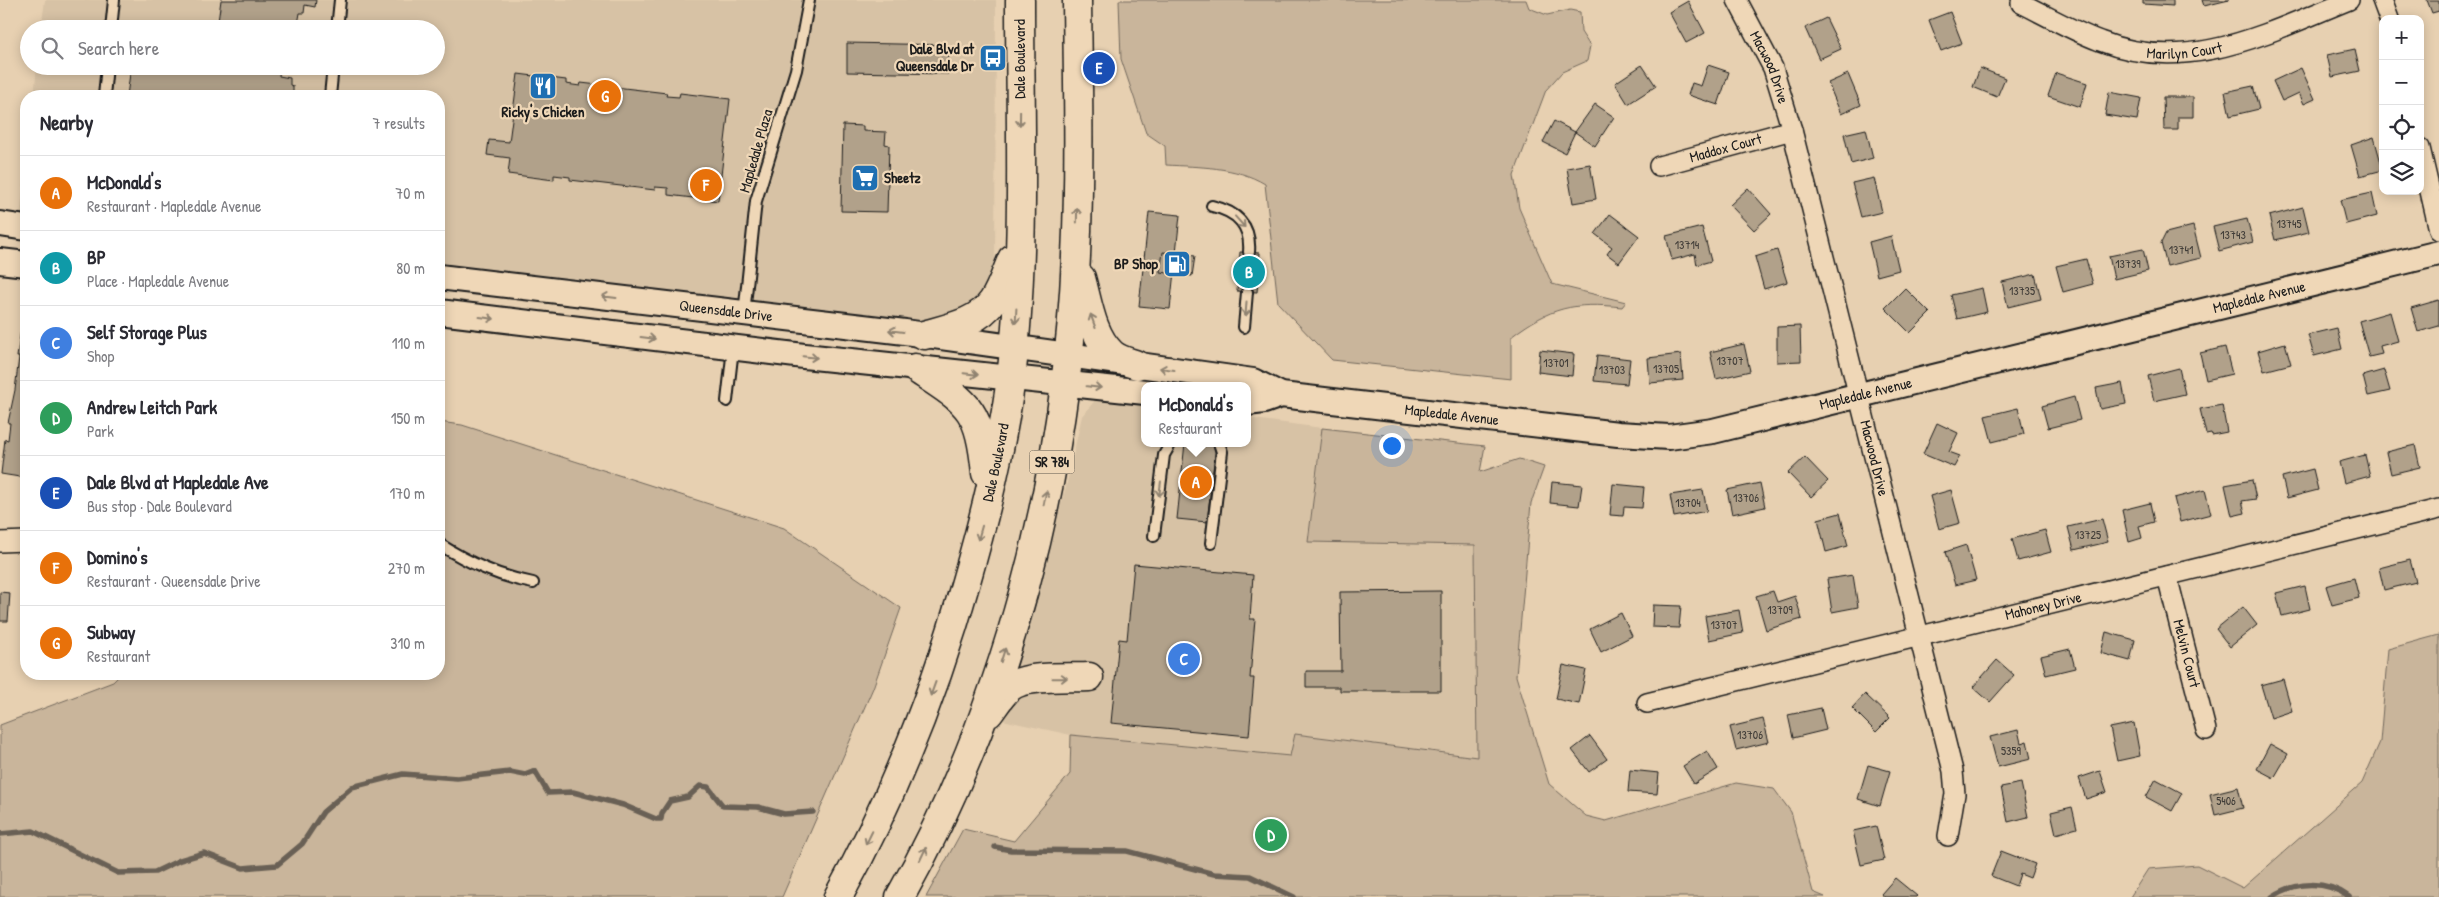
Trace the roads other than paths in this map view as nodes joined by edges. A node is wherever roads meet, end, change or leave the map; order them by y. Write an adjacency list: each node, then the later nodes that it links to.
1 (114, 0): 11 (lane)
2 (340, 0): 12 (lane)
3 (809, 0): 33 (lane, Mapledale Plaza)
4 (1020, 0): 24 (main road, Dale Boulevard, one-way to 24)
5 (1077, 0): 27 (main road, SR 784, one-way to 5)
6 (1738, 0): 17 (street, Macwood Drive)
7 (2349, 0): 9 (street, Marilyn Court)
8 (2382, 0): 10 (street)
9 (2021, 3)
10 (2388, 15)
11 (112, 20)
12 (338, 20)
13 (106, 75): 15 (lane)
14 (332, 75): 16 (lane)
15 (105, 90)
16 (331, 90)
17 (1792, 130): 19 (street, Maddox Court); 45 (street, Macwood Drive)
18 (2420, 150): 23 (street)
19 (1659, 166)
20 (1212, 206): 25 (lane, one-way to 25)
21 (0, 224): 22 (street)
22 (20, 227)
23 (2439, 230)
24 (1018, 244): 35 (main road); 37 (main road, Dale Boulevard, one-way to 37)
25 (1249, 252)
26 (2439, 253): 45 (street, Mapledale Avenue)
27 (1076, 257): 38 (main road, SR 784); 39 (main road, one-way to 27)
28 (0, 261): 29 (street)
29 (20, 263)
30 (445, 278): 33 (street, Queensdale Drive, one-way to 30)
31 (1247, 292): 34 (lane, one-way to 34)
32 (445, 313): 36 (street, one-way to 36)
33 (744, 314): 35 (street, Queensdale Drive, one-way to 33)
34 (1244, 327)
35 (924, 335): 37 (street, Queensdale Drive)
36 (733, 348): 40 (street, one-way to 40); 46 (lane)
37 (1013, 348): 38 (street, Mapledale Avenue); 41 (main road, Dale Boulevard)
38 (1068, 356): 39 (street, Mapledale Avenue); 42 (main road, SR 784)
39 (1138, 365): 44 (street, Mapledale Avenue, one-way to 39)
40 (915, 368): 41 (street, one-way to 41); 50 (main road)
41 (1010, 378): 42 (street); 50 (main road, Dale Boulevard)
42 (1064, 384): 43 (street, one-way to 43); 62 (main road, SR 784, one-way to 42)
43 (1141, 392)
44 (1282, 395): 45 (street, Mapledale Avenue); 47 (street, Mapledale Avenue)
45 (1859, 396): 59 (street, Macwood Drive)
46 (727, 401)
47 (1251, 403)
48 (1169, 447): 52 (lane, one-way to 52)
49 (1220, 447): 55 (lane)
50 (989, 498): 65 (main road, Dale Boulevard, one-way to 65)
51 (2439, 509): 57 (street, Mahoney Drive)
52 (1154, 536)
53 (20, 541): 54 (street)
54 (0, 542)
55 (1211, 543)
56 (445, 548): 58 (lane)
57 (2167, 576): 59 (street, Mahoney Drive); 63 (street, Melvin Court)
58 (533, 582)
59 (1919, 636): 61 (street, Mahoney Drive); 64 (street, Macwood Drive)
60 (1089, 677): 62 (main road, one-way to 60)
61 (1647, 703)
62 (979, 726): 66 (main road, SR 784, one-way to 62)
63 (2206, 730)
64 (1948, 836)
65 (838, 897)
66 (900, 897)

